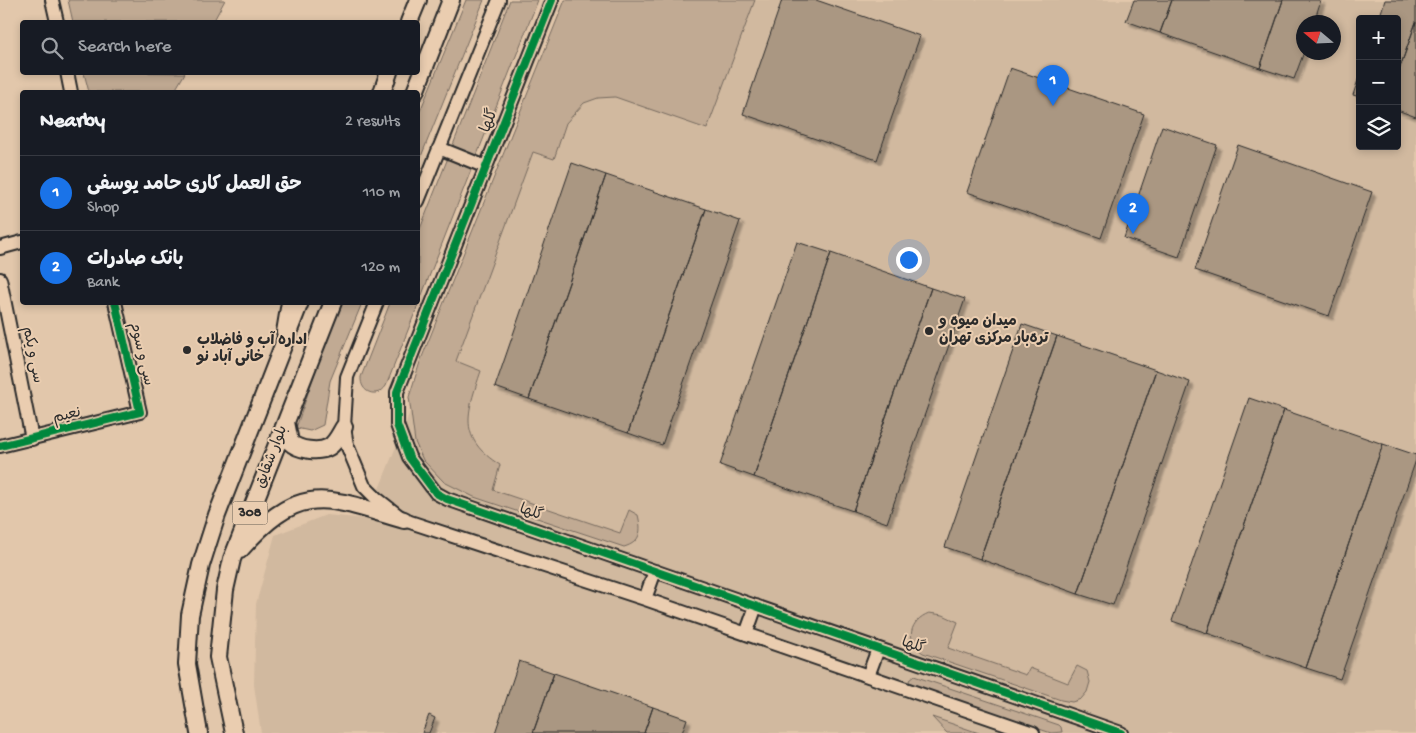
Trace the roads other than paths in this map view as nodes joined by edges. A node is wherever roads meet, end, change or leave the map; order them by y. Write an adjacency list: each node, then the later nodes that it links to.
1 (52, 0): 6 (street)
2 (418, 0): 7 (main road)
3 (451, 0): 12 (main road)
4 (499, 0): 13 (street)
5 (552, 0): 14 (street, گلها)
6 (57, 20)
7 (410, 20)
8 (68, 75): 10 (street)
9 (389, 75): 11 (main road)
10 (71, 90)
11 (383, 90)
12 (416, 90)
13 (439, 148): 14 (street); 15 (street)
14 (486, 167): 32 (street, گلها)
15 (420, 197)
16 (20, 243): 17 (street)
17 (0, 248)
18 (0, 279): 28 (street, سی و یکم)
19 (116, 305): 25 (street, سی و سوم)
20 (288, 305): 24 (street)
21 (299, 305): 24 (main road, بلوار شقایق)
22 (332, 305): 26 (main road, بلوار شقایق / 308)
23 (376, 305): 27 (street)
24 (279, 357): 38 (main road, بلوار شقایق)
25 (140, 412): 28 (street, نعیم)
26 (286, 422): 27 (main road); 31 (main road, بلوار شقایق / 308)
27 (344, 427): 30 (street)
28 (32, 438): 29 (street, نعیم)
29 (0, 446)
30 (404, 520): 31 (main road); 33 (street)
31 (232, 559): 39 (main road, بلوار شقایق / 308)
32 (655, 571): 33 (street); 34 (street, گلها)
33 (645, 599): 35 (street)
34 (756, 606): 35 (street); 36 (street, گلها)
35 (746, 634): 37 (street)
36 (878, 648): 37 (street); 41 (street, گلها)
37 (868, 676): 40 (street)
38 (199, 733)
39 (234, 733)
40 (1033, 733)
41 (1121, 733)

